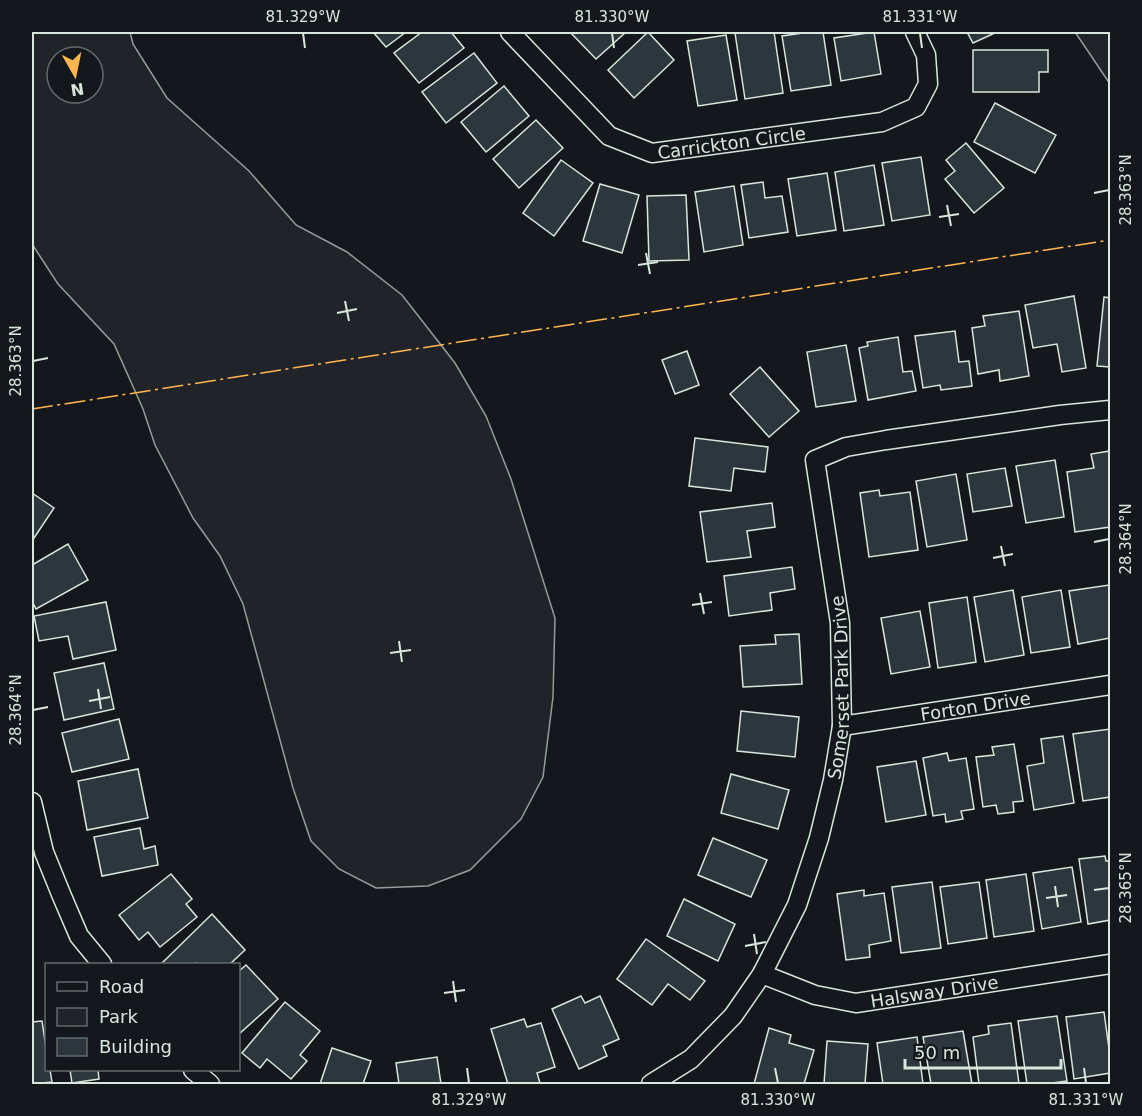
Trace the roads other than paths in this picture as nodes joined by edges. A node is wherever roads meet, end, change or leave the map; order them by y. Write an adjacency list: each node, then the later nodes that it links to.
1 (510, 32): 2 (street, Carrickton Circle)
2 (915, 32)
3 (1110, 410): 5 (street, Somerset Park Drive)
4 (1110, 685): 5 (street, Forton Drive)
5 (842, 726): 10 (street, Somerset Park Drive)
6 (32, 802): 7 (street)
7 (38, 853): 8 (street)
8 (101, 963)
9 (1110, 964): 10 (street, Halsway Drive)
10 (762, 974): 11 (street, Somerset Park Drive)
11 (651, 1084)

